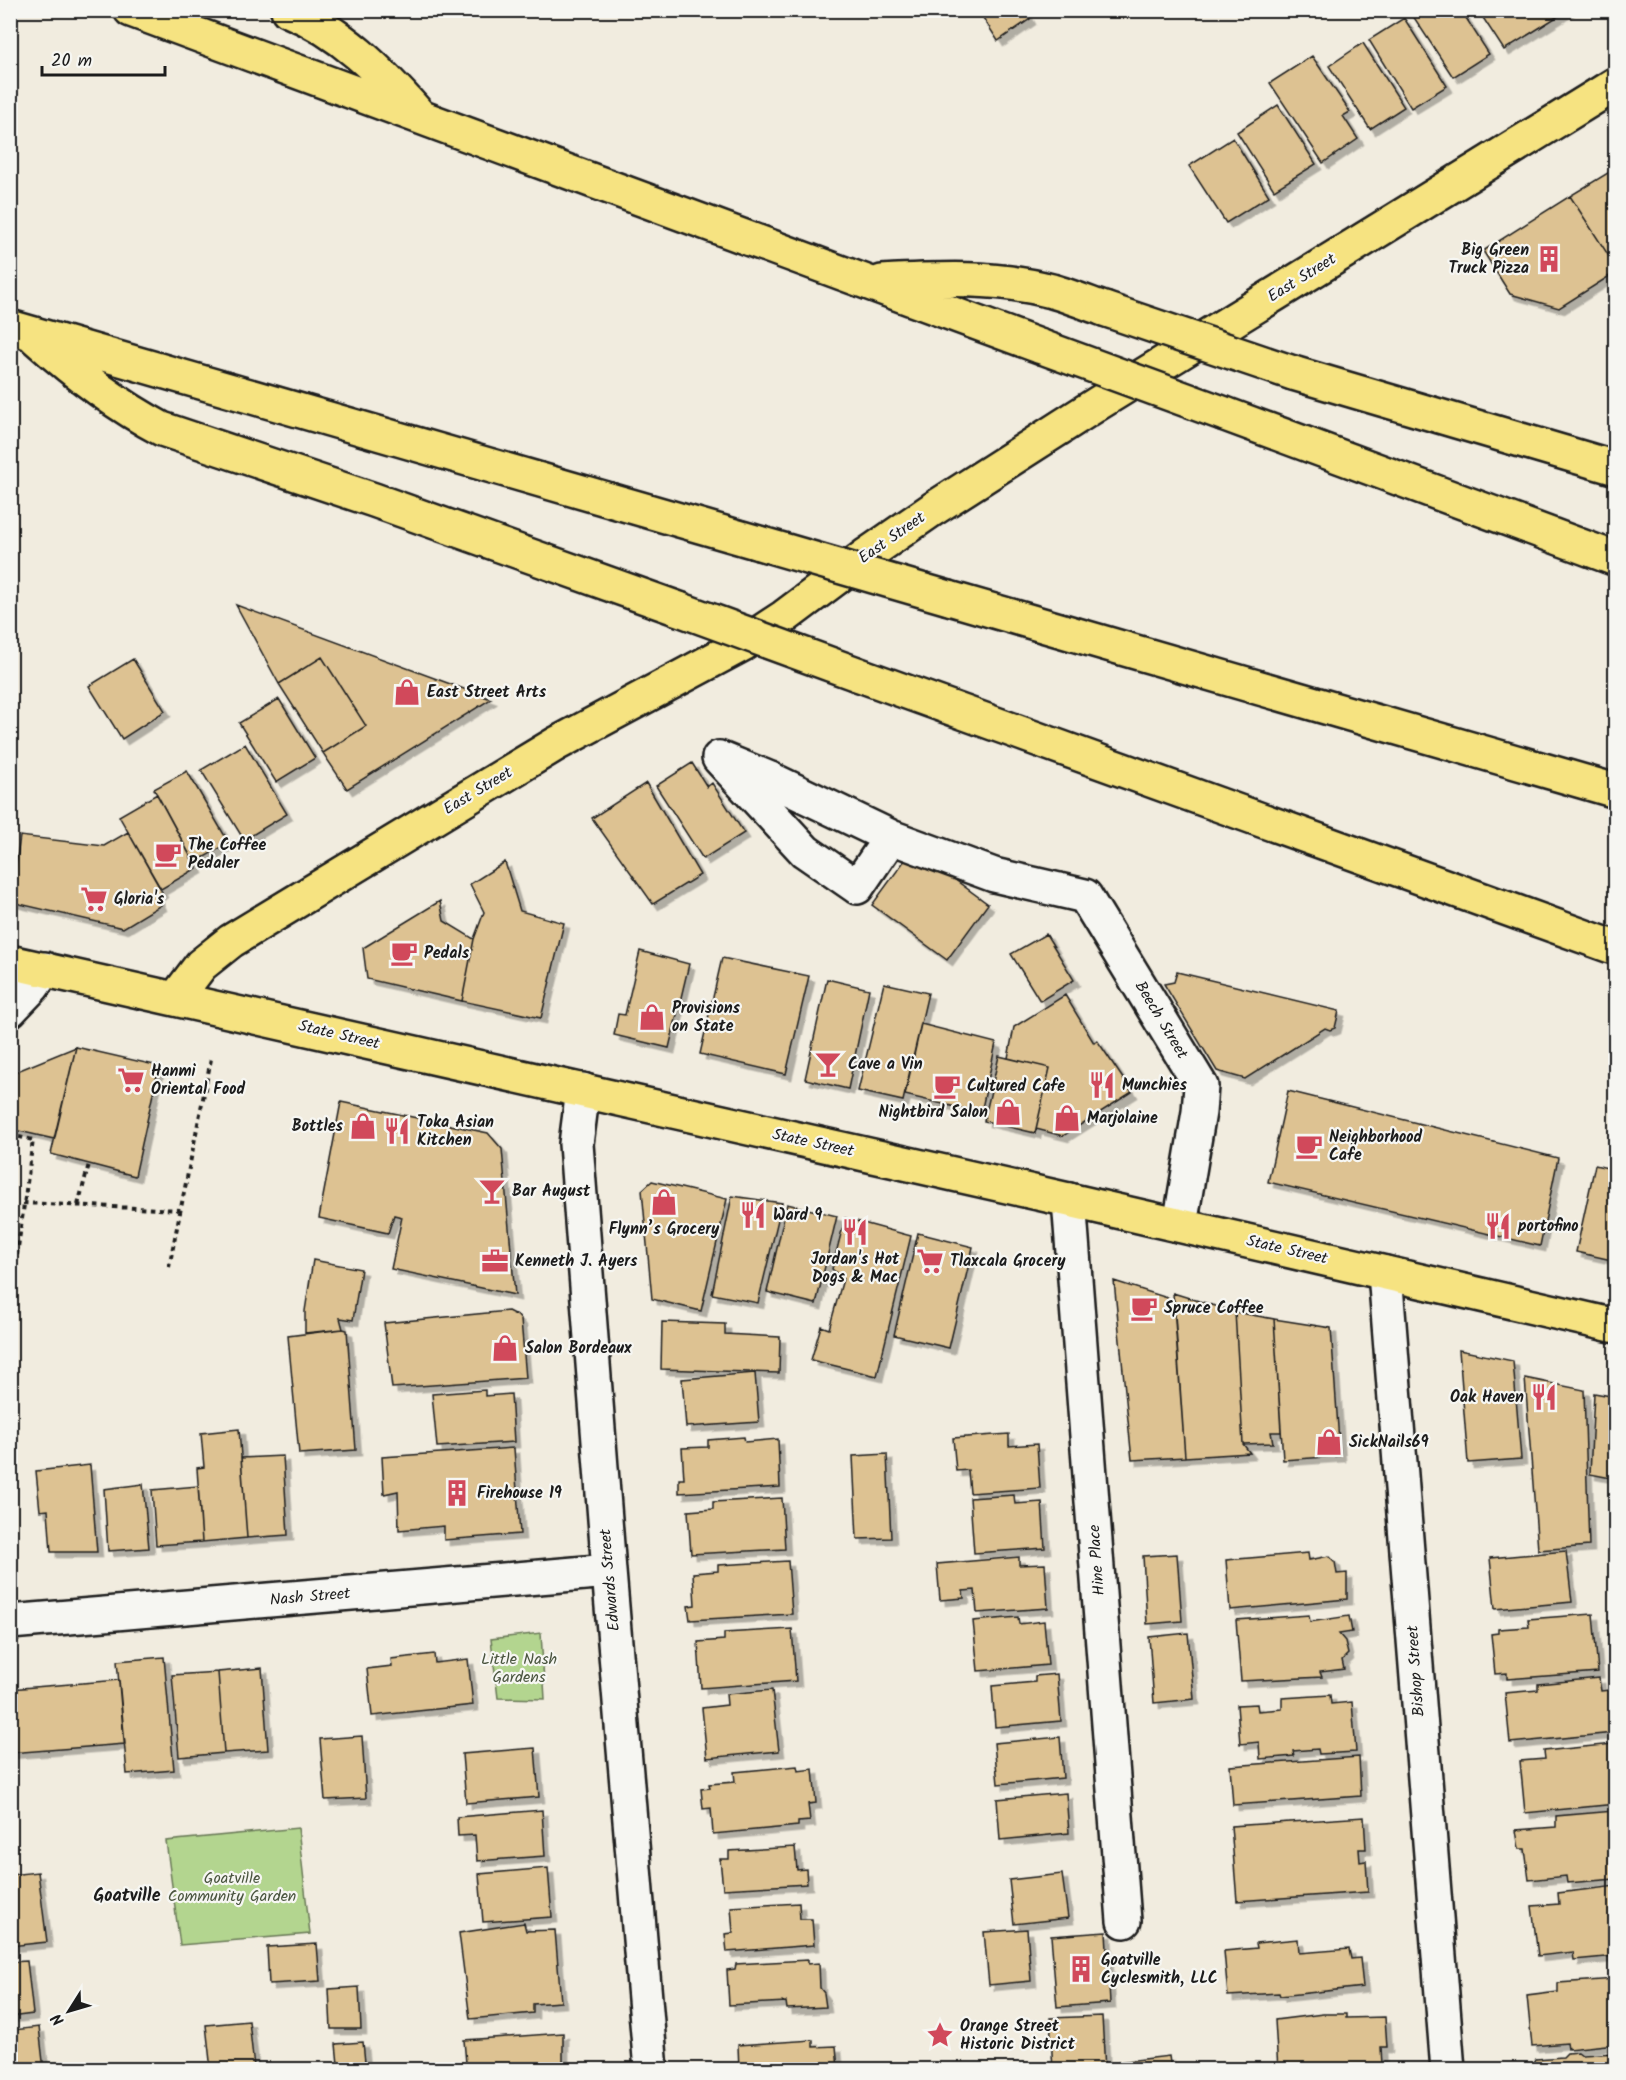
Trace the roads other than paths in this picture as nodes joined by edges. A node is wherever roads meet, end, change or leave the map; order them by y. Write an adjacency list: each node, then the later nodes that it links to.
1 (131, 10): 4 (main road)
2 (288, 10): 4 (main road)
3 (1616, 84): 14 (main road, East Street)
4 (422, 118): 5 (main road)
5 (866, 282): 7 (main road, bridge); 8 (main road, bridge)
6 (20, 329): 9 (main road, bridge); 11 (main road, bridge)
7 (1616, 468)
8 (1616, 559)
9 (1616, 790)
10 (891, 837): 10 (street); 18 (street, Beech Street)
11 (1616, 948)
12 (10, 962): 13 (main road, State Street)
13 (45, 969): 14 (main road, State Street); 15 (street)
14 (177, 998): 16 (main road, State Street)
15 (10, 1010)
16 (583, 1090): 17 (main road, State Street); 21 (street, Edwards Street)
17 (1069, 1200): 18 (main road, State Street); 23 (street, Hine Place)
18 (1180, 1225): 19 (main road, State Street)
19 (1385, 1273): 20 (main road, State Street); 25 (street, Bishop Street)
20 (1616, 1326)
21 (609, 1571): 22 (street, Nash Street); 24 (street, Edwards Street)
22 (10, 1622)
23 (1124, 1921)
24 (651, 2070)
25 (1448, 2070)

